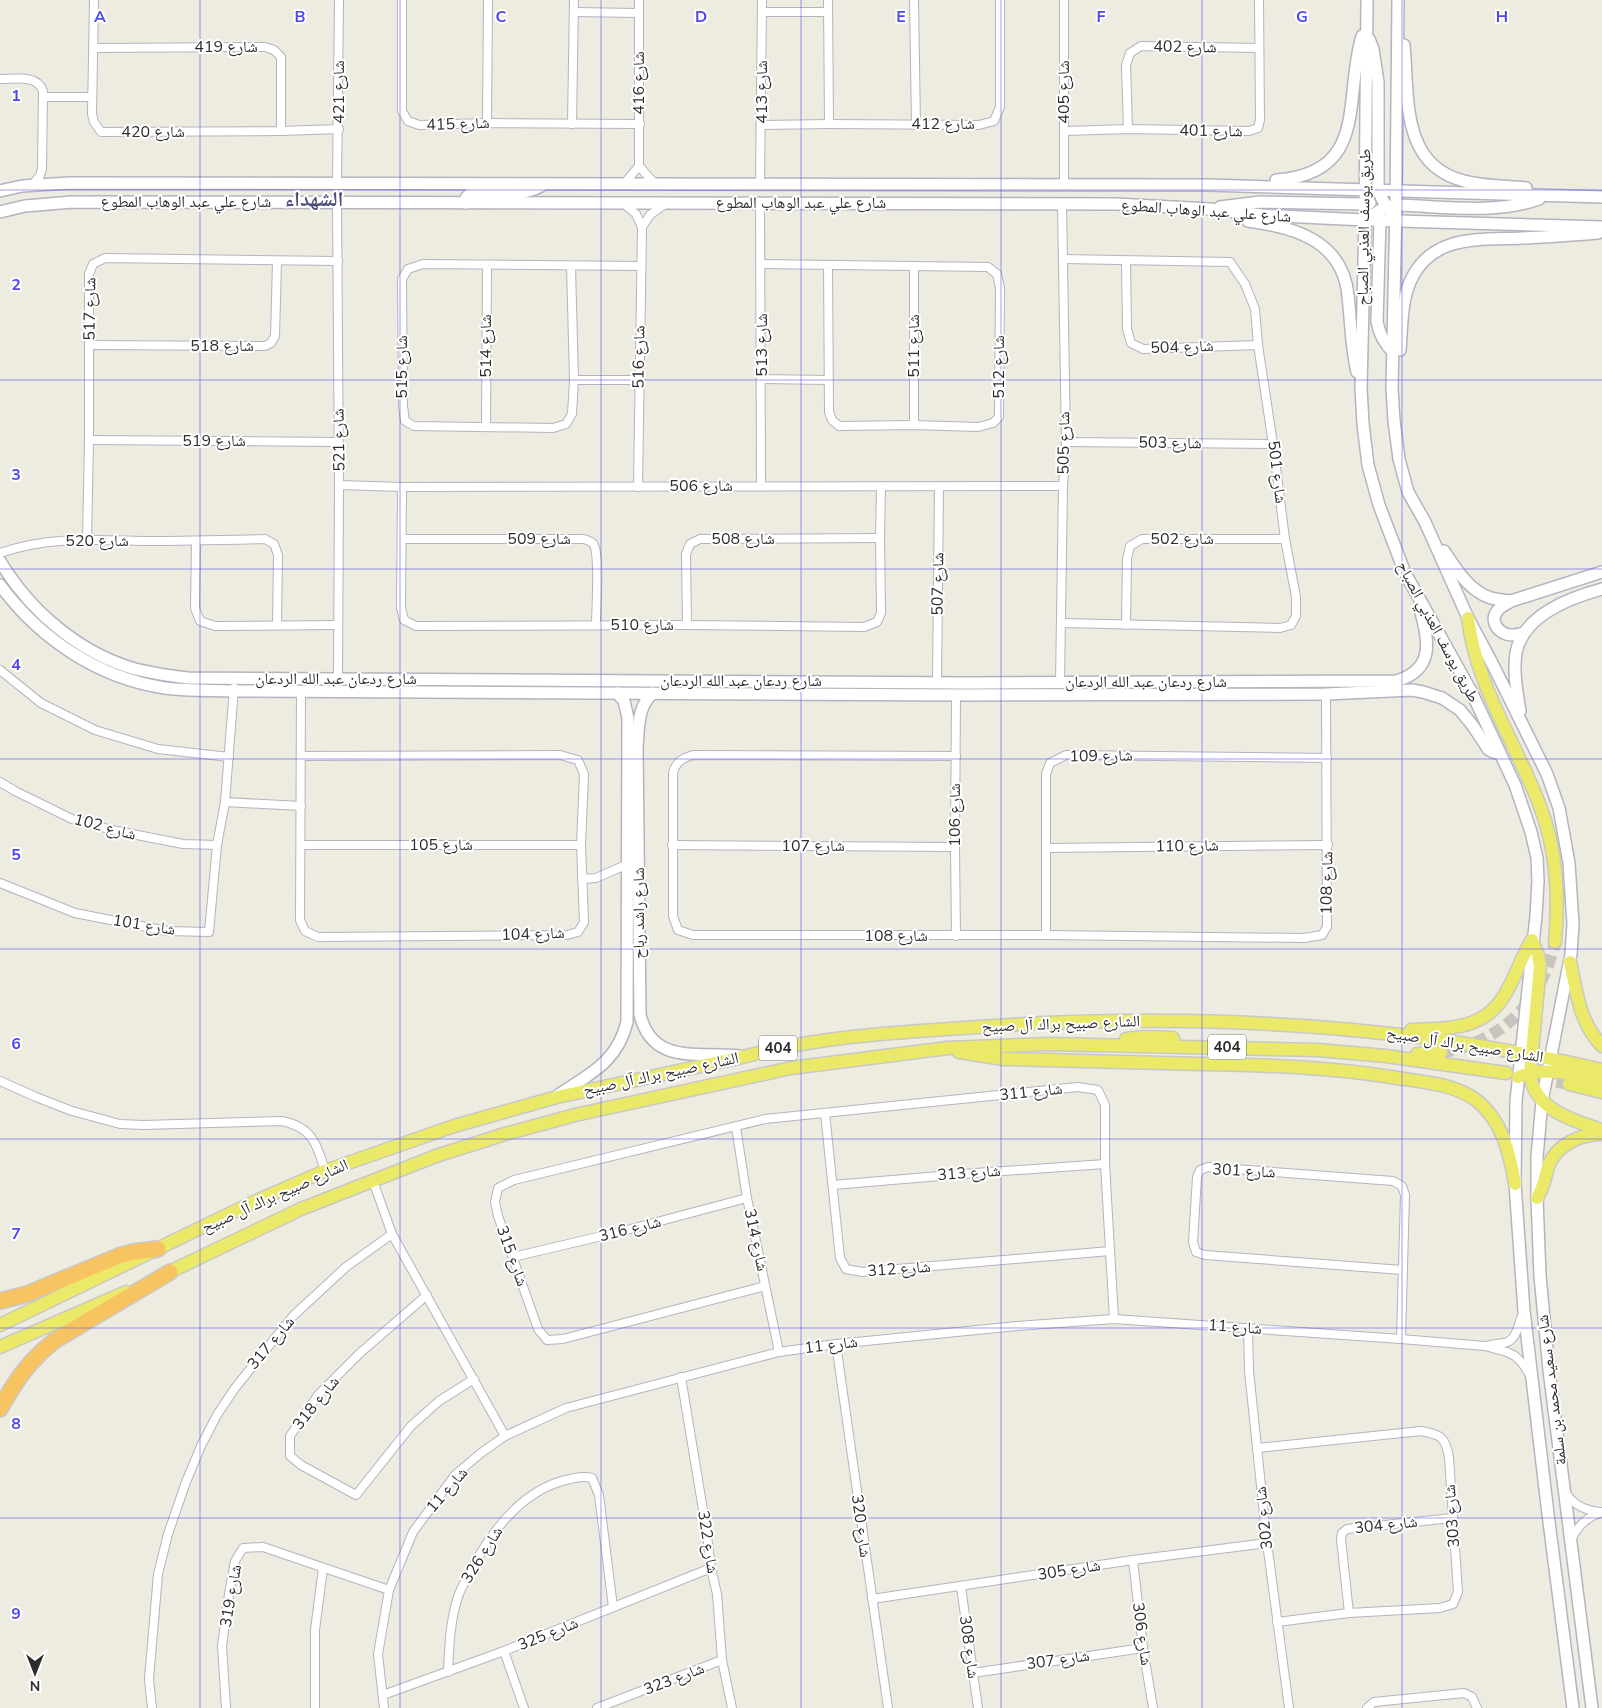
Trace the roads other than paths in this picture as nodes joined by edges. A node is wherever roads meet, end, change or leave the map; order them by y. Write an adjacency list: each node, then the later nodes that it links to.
1 (94, 0): 20 (street, شارع 420)
2 (339, 0): 31 (street, شارع 421)
3 (402, 0): 25 (street, شارع 415)
4 (488, 0): 25 (street)
5 (574, 0): 15 (street)
6 (640, 0): 18 (street, شارع 416)
7 (762, 0): 16 (street, شارع 413)
8 (828, 0): 17 (street)
9 (914, 0): 29 (street)
10 (1000, 0): 29 (street, شارع 412)
11 (1064, 0): 34 (street, شارع 405)
12 (1259, 0): 21 (street, شارع 401)
13 (1367, 0): 19 (street, طريق يوسف العذبي الصباح)
14 (1399, 0): 45 (street, طريق يوسف العذبي الصباح); 48 (street)
15 (574, 12): 18 (street); 26 (street)
16 (762, 12): 17 (street); 30 (street, شارع 413)
17 (827, 12): 28 (street)
18 (639, 13): 27 (street, شارع 416)
19 (1366, 29): 42 (street); 44 (street, طريق يوسف العذبي الصباح); 55 (street)
20 (94, 48): 24 (street, شارع 420); 33 (street, شارع 419)
21 (1260, 48): 32 (street, شارع 402); 32 (street, شارع 401)
22 (0, 79): 23 (street)
23 (43, 97): 24 (street); 43 (street)
24 (92, 97): 33 (street, شارع 420)
25 (487, 123): 26 (street, شارع 415)
26 (572, 124): 27 (street, شارع 415)
27 (640, 124): 35 (street, شارع 416)
28 (829, 124): 29 (street, شارع 412); 30 (street, شارع 412)
29 (916, 124)
30 (762, 125): 41 (street, شارع 413)
31 (339, 129): 33 (street, شارع 420); 36 (street, شارع 421)
32 (1128, 129): 34 (street, شارع 401)
33 (281, 131)
34 (1065, 131): 38 (street, شارع 405)
35 (640, 166): 37 (street); 40 (street)
36 (337, 183): 39 (street, شارع علي عبد الوهاب المطوع); 43 (street, شارع علي عبد الوهاب المطوع)
37 (654, 183): 40 (street, شارع علي عبد الوهاب المطوع); 41 (street, شارع علي عبد الوهاب المطوع)
38 (1064, 183): 41 (street, شارع علي عبد الوهاب المطوع); 42 (street, شارع علي عبد الوهاب المطوع)
39 (545, 184): 40 (street, شارع علي عبد الوهاب المطوع); 50 (street)
40 (624, 184)
41 (760, 184)
42 (1208, 184): 44 (street, شارع علي عبد الوهاب المطوع)
43 (32, 185): 46 (street, شارع علي عبد الوهاب المطوع)
44 (1365, 189): 55 (street, شارع علي عبد الوهاب المطوع)
45 (1396, 190): 47 (street, شارع علي عبد الوهاب المطوع); 55 (street, طريق يوسف العذبي الصباح); 55 (street, شارع علي عبد الوهاب المطوع)
46 (0, 191)
47 (1548, 196): 48 (street, شارع علي عبد الوهاب المطوع); 55 (street)
48 (1602, 196)
49 (337, 202): 50 (street, شارع علي عبد الوهاب المطوع); 58 (street, شارع علي عبد الوهاب المطوع); 65 (street, شارع 521)
50 (466, 203): 51 (street, شارع علي عبد الوهاب المطوع)
51 (623, 203): 52 (street, شارع علي عبد الوهاب المطوع); 61 (street)
52 (667, 203): 53 (street, شارع علي عبد الوهاب المطوع); 61 (street)
53 (760, 203): 54 (street, شارع علي عبد الوهاب المطوع); 68 (street, شارع 513)
54 (1062, 204): 56 (street, شارع علي عبد الوهاب المطوع); 64 (street, شارع 505)
55 (1380, 205): 57 (street); 59 (street, شارع علي عبد الوهاب المطوع); 59 (street, طريق يوسف العذبي الصباح); 60 (street, طريق يوسف العذبي الصباح); 60 (street, شارع علي عبد الوهاب المطوع); 76 (street)
56 (1173, 206): 57 (street, شارع علي عبد الوهاب المطوع); 81 (street)
57 (1210, 209): 59 (street, شارع علي عبد الوهاب المطوع)
58 (0, 212)
59 (1365, 220): 81 (street, طريق يوسف العذبي الصباح)
60 (1396, 221): 62 (street, شارع علي عبد الوهاب المطوع); 76 (street, طريق يوسف العذبي الصباح)
61 (642, 227): 72 (street, شارع 516)
62 (1602, 227)
63 (1602, 233): 82 (street)
64 (1063, 259): 66 (street, شارع 501); 87 (street, شارع 505)
65 (338, 261): 67 (street, شارع 517); 86 (street, شارع 521)
66 (1126, 261): 75 (street, شارع 501); 75 (street, شارع 504)
67 (277, 262): 74 (street, شارع 518); 74 (street, شارع 517)
68 (761, 264): 70 (street, شارع 512); 77 (street, شارع 513)
69 (487, 265): 71 (street, شارع 515); 84 (street, شارع 514); 84 (street, شارع 515)
70 (828, 265): 73 (street, شارع 512); 80 (street, شارع 512)
71 (571, 266): 72 (street, شارع 515); 78 (street, شارع 515)
72 (641, 266): 79 (street, شارع 516)
73 (914, 266): 83 (street, شارع 511); 83 (street, شارع 512)
74 (89, 345): 85 (street, شارع 517)
75 (1258, 345): 88 (street, شارع 501)
76 (1393, 352): 82 (street, طريق يوسف العذبي الصباح)
77 (762, 379): 80 (street); 92 (street, شارع 513)
78 (574, 380): 79 (street); 84 (street, شارع 515)
79 (639, 380): 91 (street, شارع 516)
80 (828, 380): 83 (street, شارع 512)
81 (1361, 388): 105 (street, طريق يوسف العذبي الصباح)
82 (1392, 388): 96 (street, طريق يوسف العذبي الصباح)
83 (914, 425)
84 (486, 427)
85 (89, 440): 86 (street, شارع 519); 100 (street, شارع 517)
86 (338, 442): 89 (street, شارع 521)
87 (1066, 442): 88 (street, شارع 503); 95 (street, شارع 505)
88 (1273, 444): 98 (street, شارع 501)
89 (339, 485): 90 (street, شارع 506); 112 (street, شارع 521)
90 (402, 486): 91 (street, شارع 506); 99 (street, شارع 510)
91 (638, 486): 92 (street, شارع 506)
92 (761, 486): 93 (street, شارع 506)
93 (882, 486): 94 (street, شارع 506); 97 (street, شارع 510)
94 (939, 486): 95 (street, شارع 506); 123 (street, شارع 507)
95 (1063, 486): 110 (street, شارع 505)
96 (1425, 522): 108 (street); 109 (street, طريق يوسف العذبي الصباح)
97 (880, 538): 114 (street, شارع 508); 114 (street, شارع 510)
98 (1285, 538): 115 (street, شارع 502); 115 (street, شارع 501)
99 (402, 539): 113 (street, شارع 509); 113 (street, شارع 510)
100 (87, 540): 101 (street, شارع 520); 102 (street, شارع 520)
101 (196, 541): 111 (street); 111 (street, شارع 520)
102 (0, 554)
103 (0, 561): 118 (street, شارع ردعان عبد الله الردعان)
104 (1602, 572): 108 (street)
105 (1405, 573): 119 (street); 137 (street, طريق يوسف العذبي الصباح)
106 (0, 585): 118 (street, شارع ردعان عبد الله الردعان)
107 (1602, 589): 116 (street)
108 (1511, 601): 116 (street)
109 (1468, 618): 136 (street, طريق يوسف العذبي الصباح); 158 (main road)
110 (1062, 623): 115 (street, شارع 501); 124 (street, شارع 505)
111 (277, 624): 112 (street)
112 (338, 625): 120 (street, شارع 521)
113 (596, 625): 114 (street, شارع 510)
114 (686, 625)
115 (1126, 625)
116 (1524, 633): 136 (street)
117 (0, 670): 140 (street)
118 (133, 674): 121 (street, شارع ردعان عبد الله الردعان); 129 (street, شارع ردعان عبد الله الردعان)
119 (1411, 675): 126 (street, شارع ردعان عبد الله الردعان); 128 (street)
120 (338, 678): 121 (street, شارع ردعان عبد الله الردعان); 125 (street, شارع ردعان عبد الله الردعان)
121 (234, 679): 129 (street, شارع 101)
122 (835, 682): 123 (street, شارع ردعان عبد الله الردعان); 125 (street, شارع ردعان عبد الله الردعان); 132 (street)
123 (937, 682): 124 (street, شارع ردعان عبد الله الردعان)
124 (1060, 682): 126 (street, شارع ردعان عبد الله الردعان)
125 (762, 687): 131 (street, شارع ردعان عبد الله الردعان); 132 (street, شارع ردعان عبد الله الردعان)
126 (1171, 688): 133 (street, شارع ردعان عبد الله الردعان); 134 (street, شارع ردعان عبد الله الردعان)
127 (301, 690): 129 (street, شارع ردعان عبد الله الردعان); 130 (street, شارع ردعان عبد الله الردعان); 138 (street, شارع 104)
128 (1412, 690): 134 (street, شارع ردعان عبد الله الردعان); 137 (street, شارع ردعان عبد الله الردعان)
129 (234, 691): 140 (street, شارع 101)
130 (616, 693): 131 (street, شارع ردعان عبد الله الردعان); 135 (street, شارع راشد رباح)
131 (653, 693): 135 (street, شارع راشد رباح)
132 (835, 694): 133 (street, شارع ردعان عبد الله الردعان)
133 (956, 694): 139 (street, شارع 106)
134 (1326, 694): 141 (street, شارع 108)
135 (634, 718): 152 (street, شارع راشد رباح); 166 (street, شارع راشد رباح)
136 (1522, 723): 159 (street, طريق يوسف العذبي الصباح)
137 (1500, 754): 157 (street, طريق يوسف العذبي الصباح)
138 (302, 756): 144 (street, شارع 104); 147 (street, شارع 104)
139 (956, 756): 148 (street, شارع 108); 150 (street, شارع 106)
140 (229, 757): 143 (street, شارع 101)
141 (1327, 758): 149 (street, شارع 108); 151 (street, شارع 109)
142 (0, 782): 145 (street, شارع 102)
143 (225, 802): 144 (street); 145 (street, شارع 101)
144 (301, 806): 146 (street, شارع 104)
145 (217, 845): 154 (street, شارع 101)
146 (301, 845): 147 (street, شارع 105); 153 (street, شارع 104)
147 (581, 845): 153 (street, شارع 104)
148 (672, 845): 150 (street, شارع 107); 156 (street, شارع 108)
149 (1328, 845): 151 (street, شارع 110); 155 (street, شارع 108)
150 (955, 847): 156 (street, شارع 106)
151 (1047, 848): 155 (street, شارع 109)
152 (628, 864): 153 (street); 174 (street, شارع راشد رباح)
153 (582, 879)
154 (0, 883)
155 (1046, 935): 156 (street, شارع 108)
156 (956, 936)
157 (1532, 940): 160 (main road); 165 (main road)
158 (1555, 942)
159 (1570, 962): 162 (main road); 167 (street, طريق يوسف العذبي الصباح)
160 (1386, 1032): 165 (main road, الشارع صبيح براك آل صبيح / 404); 166 (main road, الشارع صبيح براك آل صبيح / 404)
161 (1104, 1045): 163 (main road, الشارع صبيح براك آل صبيح / 404); 164 (main road); 169 (main road, الشارع صبيح براك آل صبيح / 404)
162 (1602, 1046)
163 (948, 1048): 182 (main road, الشارع صبيح براك آل صبيح / 404); 183 (main road)
164 (1441, 1053)
165 (1526, 1054): 167 (main road, الشارع صبيح براك آل صبيح / 404); 169 (main road)
166 (743, 1057): 174 (main road, الشارع صبيح براك آل صبيح / 404)
167 (1548, 1064): 168 (main road, الشارع صبيح براك آل صبيح / 404); 169 (main road, الشارع صبيح براك آل صبيح); 170 (main road); 175 (street, شارع سعيد محمد بن سلمة)
168 (1602, 1070)
169 (1518, 1074): 175 (main road); 183 (street, شارع سعيد محمد بن سلمة)
170 (1602, 1080)
171 (0, 1081): 181 (street)
172 (1569, 1084): 173 (main road)
173 (1602, 1092)
174 (557, 1097): 181 (main road, الشارع صبيح براك آل صبيح / 404)
175 (1542, 1101): 178 (main road); 186 (street, شارع سعيد محمد بن سلمة)
176 (824, 1112): 177 (street, شارع 311); 180 (street, شارع 311); 184 (street, شارع 312)
177 (736, 1127): 185 (street, شارع 314); 190 (street, شارع 315)
178 (1602, 1130)
179 (1602, 1134): 186 (main road)
180 (1105, 1164): 184 (street, شارع 313); 189 (street, شارع 311)
181 (325, 1171): 188 (main road, الشارع صبيح براك آل صبيح / 404)
182 (372, 1181): 187 (street); 192 (main road, الشارع صبيح براك آل صبيح / 404)
183 (1515, 1184): 196 (street, شارع سعيد محمد بن سلمة)
184 (833, 1185): 189 (street, شارع 312)
185 (747, 1198): 190 (street, شارع 316); 193 (street, شارع 314)
186 (1537, 1198): 211 (street, شارع سعيد محمد بن سلمة)
187 (392, 1234): 194 (street); 231 (street, شارع 317)
188 (158, 1249): 195 (highway); 198 (main road, الشارع صبيح براك آل صبيح / 404)
189 (1110, 1252): 197 (street, شارع 311)
190 (513, 1257): 193 (street, شارع 315)
191 (1402, 1270): 191 (street, شارع 301); 200 (street, شارع 301)
192 (170, 1272): 203 (main road, الشارع صبيح براك آل صبيح / 404); 208 (highway)
193 (766, 1286): 204 (street, شارع 314)
194 (427, 1295): 207 (street); 207 (street, شارع 318)
195 (0, 1301)
196 (1524, 1311): 202 (street, شارع 11); 206 (street, شارع سعيد محمد بن سلمة)
197 (1114, 1319): 199 (street, شارع 11); 201 (street, شارع 11)
198 (0, 1325)
199 (1248, 1328): 200 (street, شارع 11); 210 (street, شارع 302)
200 (1401, 1338): 202 (street, شارع 11)
201 (836, 1344): 204 (street, شارع 11); 221 (street, شارع 320)
202 (1485, 1346): 206 (street, شارع 11)
203 (0, 1347)
204 (779, 1352): 205 (street, شارع 11)
205 (681, 1377): 209 (street, شارع 11); 218 (street, شارع 322)
206 (1532, 1378): 244 (street, شارع سعيد محمد بن سلمة)
207 (474, 1379): 209 (street)
208 (0, 1409)
209 (506, 1436): 220 (street, شارع 11)
210 (1257, 1448): 213 (street, شارع 303); 215 (street, شارع 302)
211 (1564, 1491): 212 (street); 214 (street, شارع سعيد محمد بن سلمة)
212 (1602, 1512): 214 (street)
213 (1452, 1518): 223 (street, شارع 303); 223 (street, شارع 304)
214 (1571, 1542): 245 (street, شارع سعيد محمد بن سلمة)
215 (1267, 1543): 216 (street, شارع 305); 224 (street, شارع 302)
216 (1133, 1560): 219 (street, شارع 305); 225 (street, شارع 306)
217 (323, 1568): 220 (street, شارع 319); 232 (street, شارع 319); 233 (street)
218 (710, 1568): 222 (street, شارع 325); 227 (street, شارع 322)
219 (961, 1586): 221 (street, شارع 305); 229 (street, شارع 308)
220 (389, 1590): 230 (street, شارع 11)
221 (872, 1599): 238 (street, شارع 320)
222 (613, 1607): 226 (street, شارع 325); 228 (street, شارع 326)
223 (1349, 1613): 224 (street, شارع 303)
224 (1277, 1622): 241 (street, شارع 302)
225 (1143, 1648): 229 (street, شارع 307); 240 (street, شارع 306)
226 (504, 1651): 228 (street, شارع 325); 235 (street)
227 (722, 1660): 236 (street, شارع 323); 237 (street, شارع 322)
228 (448, 1672): 230 (street, شارع 325)
229 (973, 1673): 239 (street, شارع 308)
230 (383, 1695): 234 (street, شارع 11)
231 (152, 1708)
232 (226, 1708)
233 (315, 1708)
234 (384, 1708)
235 (524, 1708)
236 (597, 1708)
237 (732, 1708)
238 (888, 1708)
239 (978, 1708)
240 (1153, 1708)
241 (1289, 1708)
242 (1367, 1708): 243 (street)
243 (1477, 1708)
244 (1573, 1708)
245 (1592, 1708)

